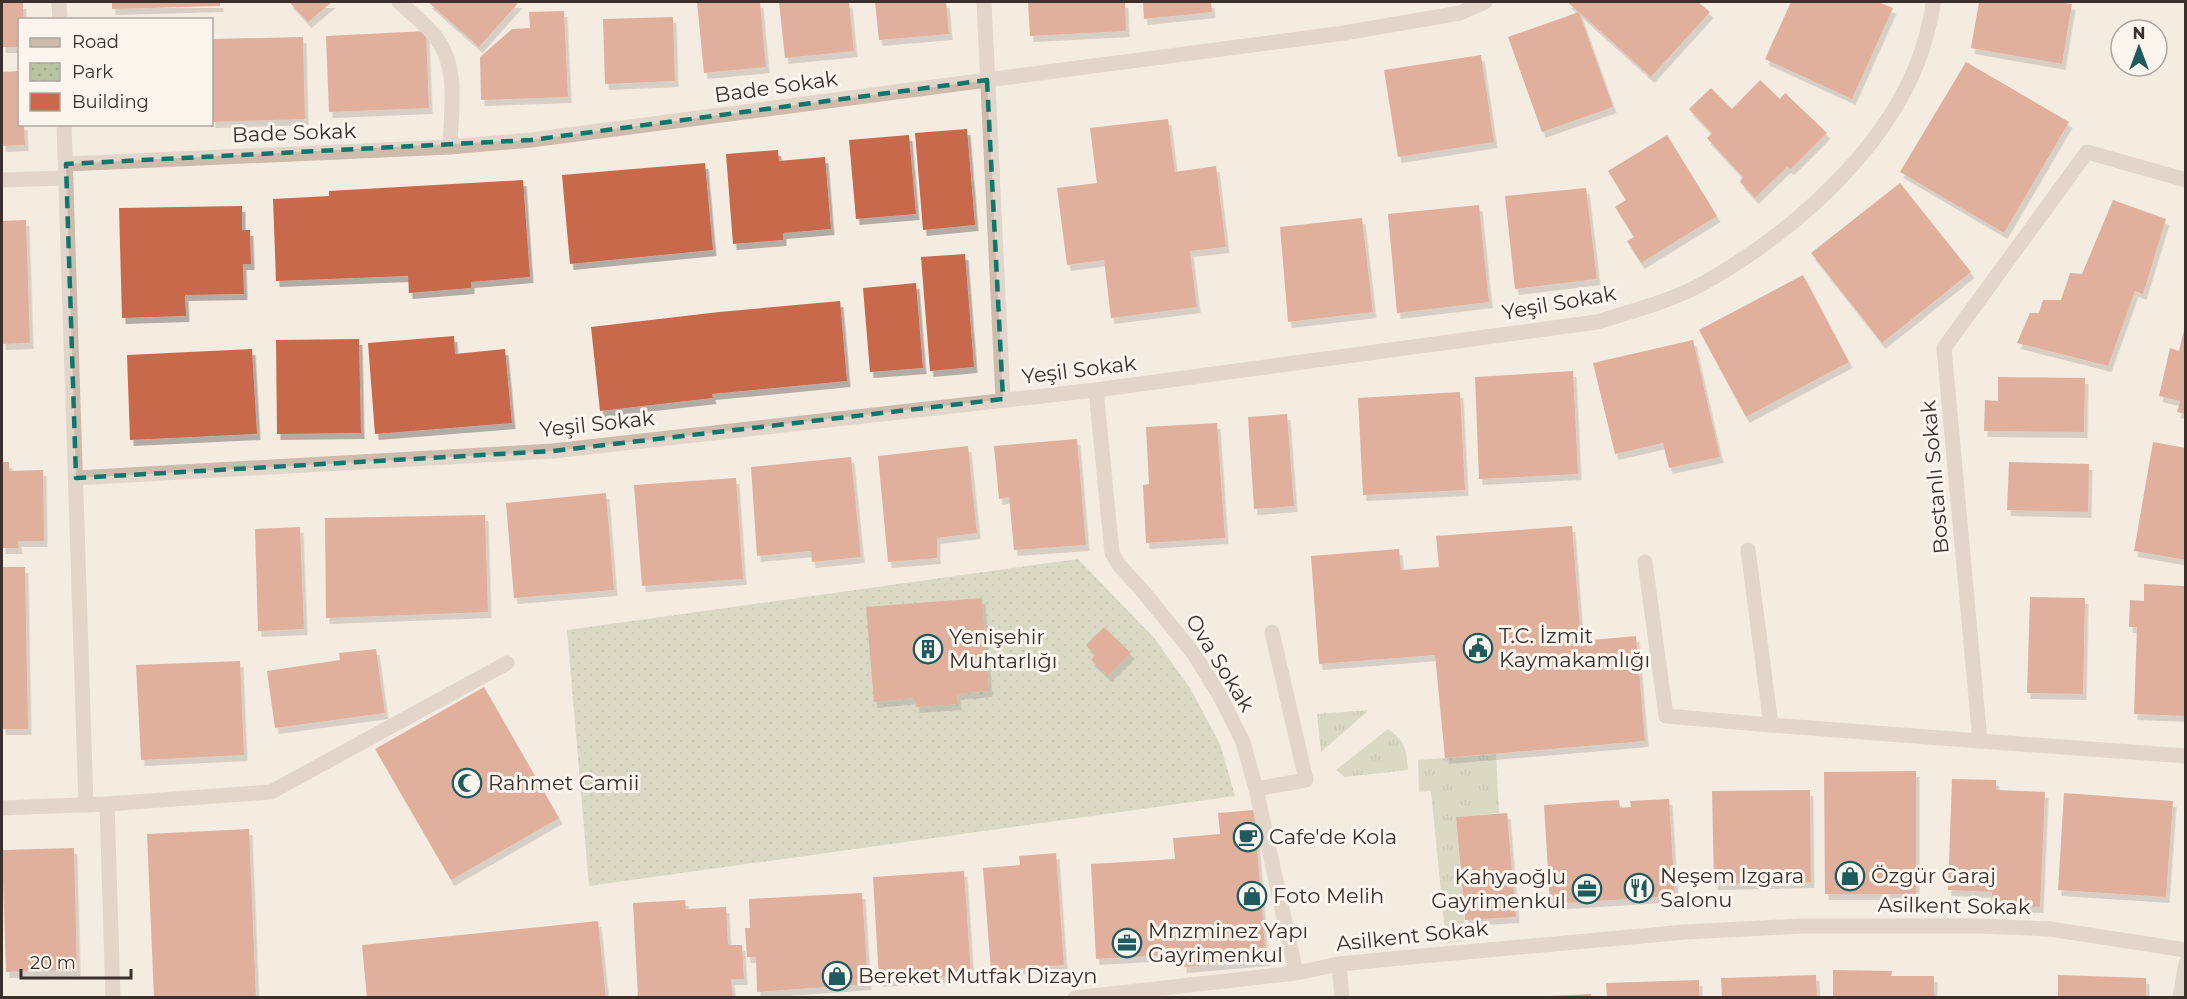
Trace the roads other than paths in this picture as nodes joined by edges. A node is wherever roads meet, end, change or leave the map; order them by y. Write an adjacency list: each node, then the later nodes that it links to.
1 (59, 2): 6 (street)
2 (399, 2): 9 (street)
3 (984, 2): 7 (street)
4 (1485, 2): 7 (street, Bade Sokak)
5 (1933, 2): 13 (street, Yeşil Sokak)
6 (60, 18)
7 (987, 80): 9 (street, Bade Sokak); 14 (street)
8 (64, 126): 10 (street)
9 (450, 147): 10 (street, Bade Sokak)
10 (66, 171): 11 (street, Bade Sokak); 15 (street)
11 (2, 180)
12 (2186, 180): 21 (street, Bostanlı Sokak)
13 (1096, 390): 14 (street, Yeşil Sokak); 23 (street, Ova Sokak)
14 (1003, 399): 15 (street, Yeşil Sokak)
15 (76, 478): 25 (street)
16 (1748, 550): 20 (street)
17 (1645, 562): 20 (street)
18 (1272, 632): 23 (street)
19 (507, 663): 24 (street)
20 (1771, 726): 21 (street)
21 (1980, 741): 22 (street)
22 (2186, 756)
23 (1256, 789): 30 (street, Ova Sokak)
24 (107, 804): 25 (street); 31 (street)
25 (86, 806): 26 (street)
26 (2, 808)
27 (2186, 950): 29 (street, Asilkent Sokak)
28 (2186, 963): 34 (street)
29 (1339, 964): 30 (street, Asilkent Sokak); 33 (street)
30 (1296, 973): 32 (street, Asilkent Sokak)
31 (112, 998)
32 (1075, 998)
33 (1342, 998)
34 (2180, 998)

